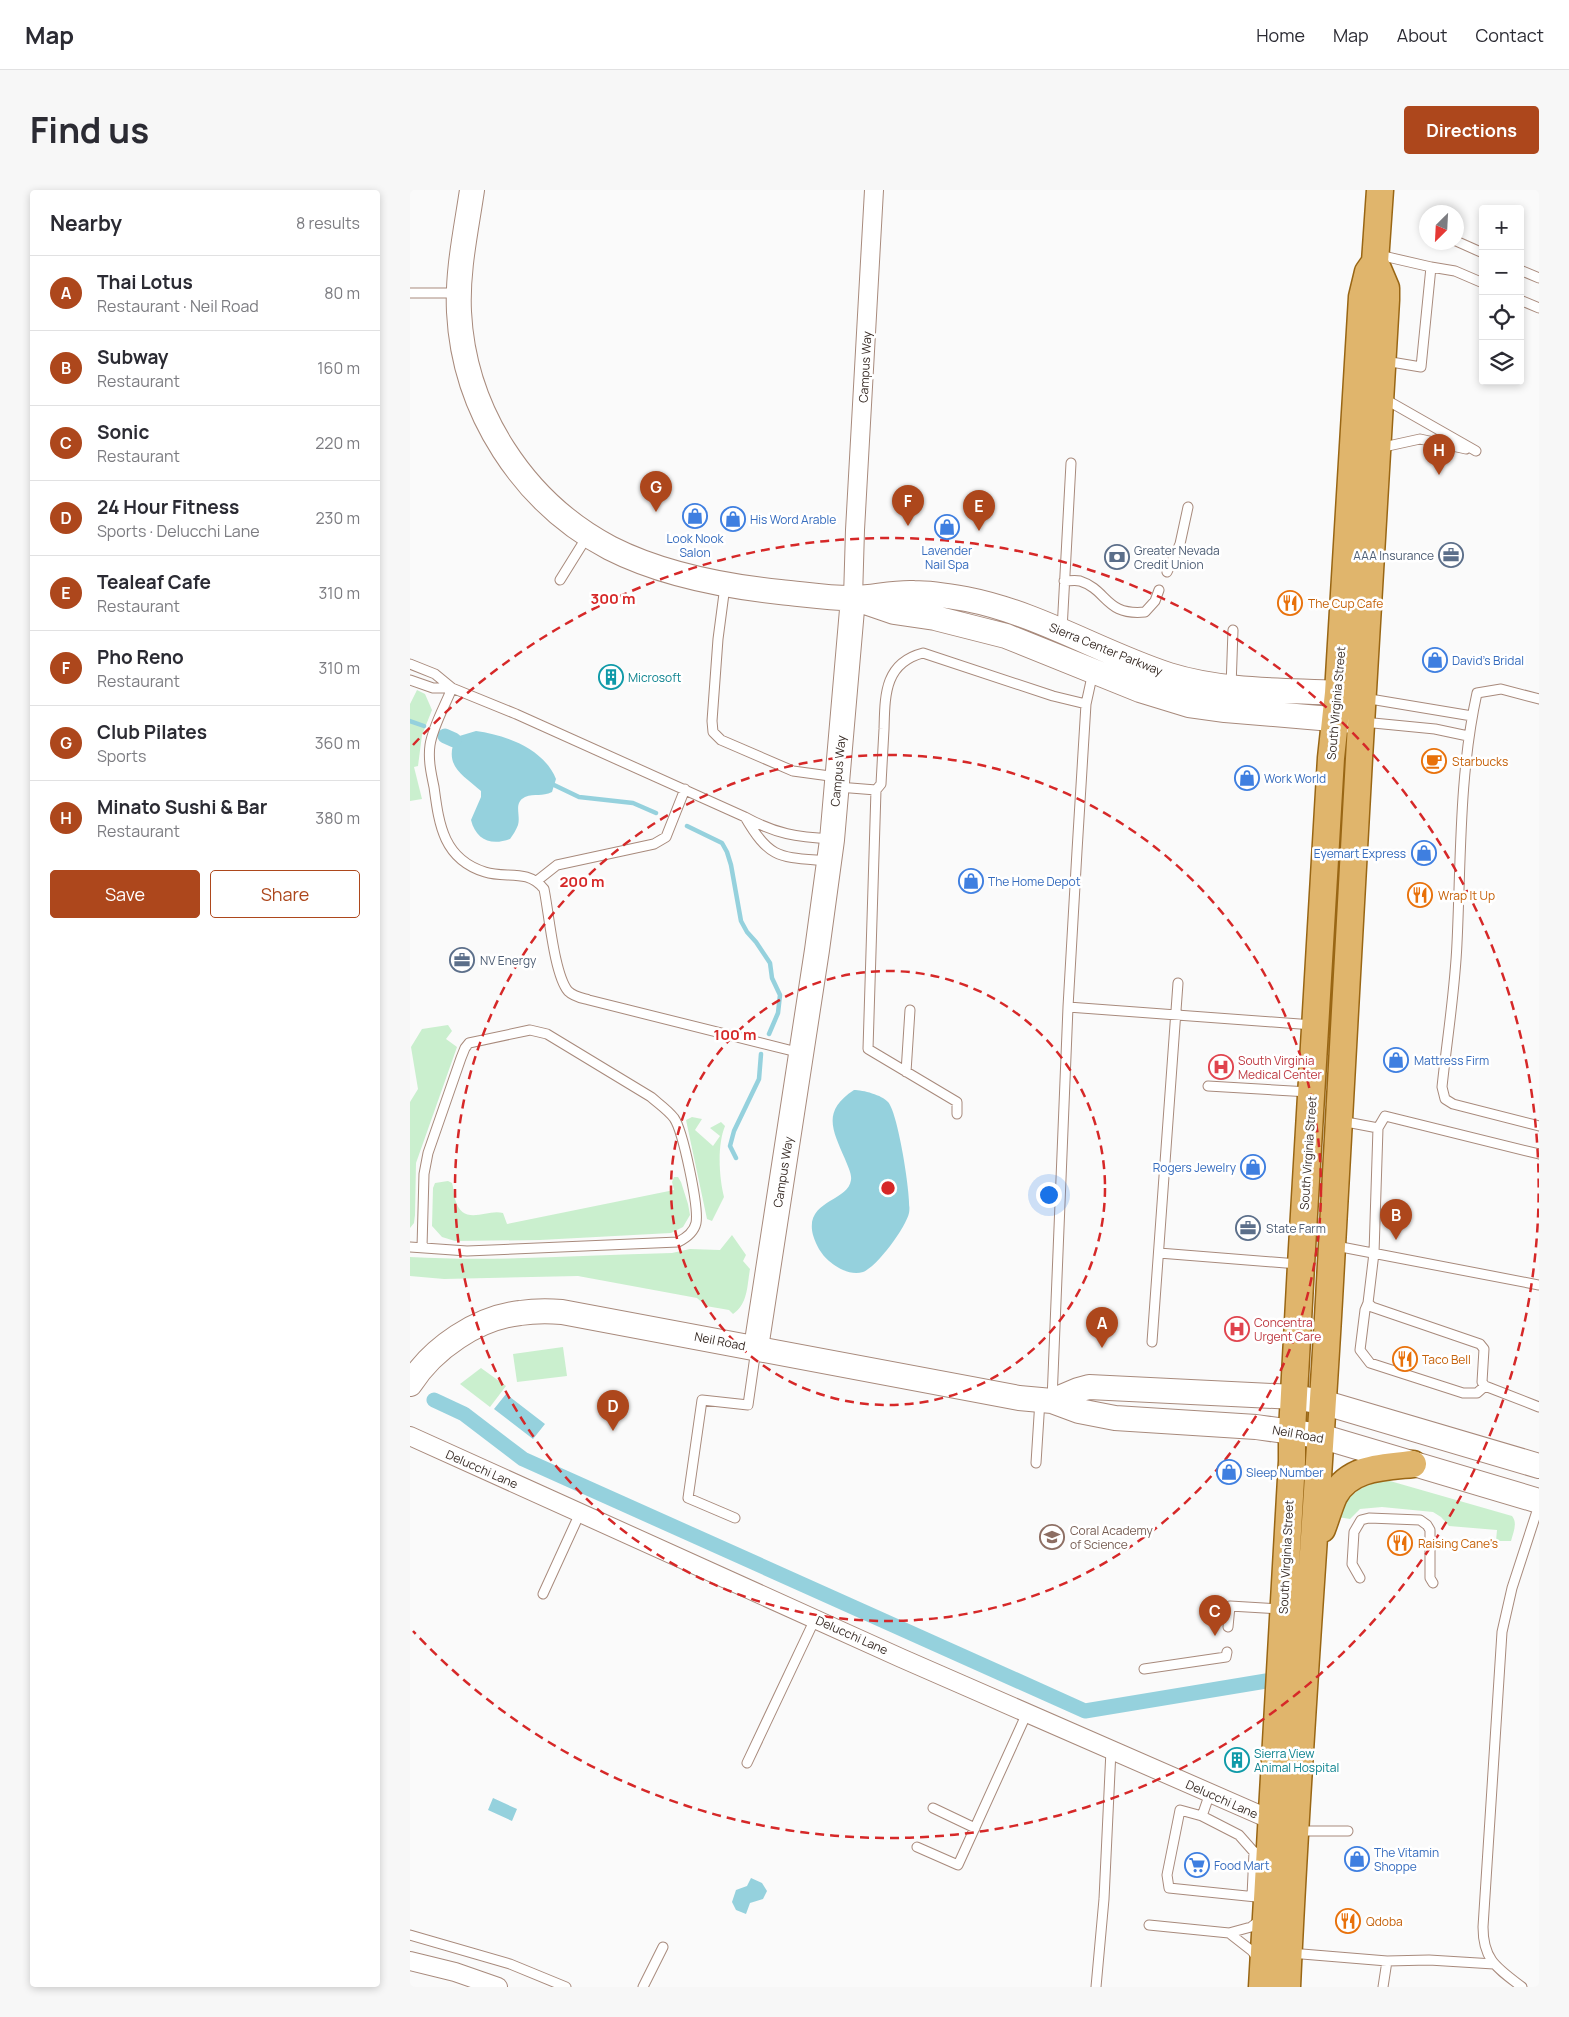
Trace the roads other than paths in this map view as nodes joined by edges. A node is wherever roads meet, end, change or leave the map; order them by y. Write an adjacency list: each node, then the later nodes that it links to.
1 (472, 190): 12 (street, Sierra Center Parkway)
2 (874, 190): 26 (street, Campus Way)
3 (1380, 190): 6 (main road, South Virginia Street)
4 (1464, 244): 5 (lane)
5 (1479, 250)
6 (1375, 258): 7 (lane); 15 (main road, South Virginia Street); 36 (main road, South Virginia Street)
7 (1431, 267): 10 (lane); 15 (lane)
8 (1524, 272): 9 (lane)
9 (1539, 278)
10 (1479, 281)
11 (410, 293): 12 (lane)
12 (458, 294): 20 (street, Sierra Center Parkway)
13 (1524, 302): 14 (lane)
14 (1539, 308)
15 (1382, 361): 16 (main road, South Virginia Street)
16 (1380, 397): 17 (main road, South Virginia Street); 17 (lane)
17 (1377, 449): 36 (main road, South Virginia Street)
18 (1071, 463): 23 (lane)
19 (1188, 507): 21 (lane)
20 (588, 535): 22 (lane); 24 (street, Sierra Center Parkway)
21 (1167, 572)
22 (560, 580)
23 (1064, 581): 25 (lane); 28 (lane)
24 (725, 583): 26 (street, Sierra Center Parkway); 40 (lane)
25 (1159, 590)
26 (853, 598): 28 (street, Sierra Center Parkway); 29 (street, Sierra Center Parkway); 40 (street, Campus Way)
27 (1233, 630): 33 (lane)
28 (1062, 631): 29 (street, Sierra Center Parkway)
29 (1097, 660): 33 (street, Sierra Center Parkway); 35 (lane); 38 (street, Sierra Center Parkway)
30 (410, 664): 32 (lane)
31 (410, 680): 32 (lane)
32 (452, 688): 41 (lane); 46 (lane)
33 (1231, 688): 36 (street, Sierra Center Parkway)
34 (1539, 699): 37 (lane)
35 (1086, 704): 42 (lane); 48 (lane)
36 (1354, 704): 37 (lane); 38 (main road, South Virginia Street); 39 (lane); 57 (main road, South Virginia Street)
37 (1472, 716): 39 (lane)
38 (1334, 719): 51 (main road, South Virginia Street)
39 (1468, 736): 58 (lane)
40 (837, 782): 42 (lane); 44 (street, Campus Way)
41 (685, 789): 43 (lane); 46 (lane)
42 (876, 790): 53 (lane)
43 (744, 817): 44 (lane); 45 (lane)
44 (832, 838): 45 (street, Campus Way)
45 (829, 862): 52 (street, Campus Way)
46 (538, 880): 52 (lane)
47 (1178, 983): 50 (lane)
48 (1068, 1007): 50 (lane); 74 (lane)
49 (910, 1010): 53 (lane)
50 (1176, 1013): 51 (lane); 64 (lane)
51 (1316, 1025): 55 (main road, South Virginia Street)
52 (801, 1053): 70 (street, Campus Way)
53 (906, 1072): 56 (lane)
54 (1208, 1086): 55 (lane)
55 (1312, 1092): 66 (main road, South Virginia Street)
56 (957, 1114)
57 (1339, 1120): 59 (lane); 61 (main road, South Virginia Street)
58 (1539, 1126)
59 (1378, 1128): 60 (lane); 65 (lane)
60 (1539, 1154)
61 (1332, 1245): 65 (lane); 75 (main road, South Virginia Street)
62 (410, 1247): 63 (lane)
63 (422, 1248): 63 (lane)
64 (1159, 1253): 66 (lane); 69 (lane)
65 (1374, 1253): 67 (lane); 68 (lane)
66 (1301, 1265): 73 (main road, South Virginia Street)
67 (1539, 1285)
68 (1368, 1303): 72 (lane); 72 (lane)
69 (1152, 1342)
70 (756, 1348): 71 (street, Neil Road); 74 (street, Neil Road); 85 (lane)
71 (410, 1384)
72 (1485, 1386): 76 (lane)
73 (1294, 1397): 74 (street); 75 (street); 77 (main road, South Virginia Street)
74 (1046, 1400): 77 (street, Neil Road); 80 (lane)
75 (1322, 1402): 79 (main road, South Virginia Street); 82 (street)
76 (1539, 1407)
77 (1292, 1431): 79 (street, Neil Road); 90 (main road, South Virginia Street)
78 (410, 1436): 84 (street, Delucchi Lane)
79 (1320, 1436): 81 (street, Neil Road); 86 (main road, South Virginia Street)
80 (1036, 1463)
81 (1413, 1464): 83 (street, Neil Road); 86 (main road)
82 (1539, 1466)
83 (1539, 1503): 115 (lane)
84 (580, 1513): 89 (lane); 91 (street, Delucchi Lane)
85 (735, 1518)
86 (1312, 1553): 103 (main road, South Virginia Street)
87 (1360, 1578): 88 (lane)
88 (1433, 1583)
89 (543, 1594)
90 (1283, 1609): 92 (lane); 101 (main road, South Virginia Street)
91 (815, 1619): 95 (street, Delucchi Lane); 97 (lane)
92 (1228, 1627)
93 (1227, 1652): 94 (lane)
94 (1144, 1669)
95 (1028, 1713): 96 (street, Delucchi Lane); 102 (lane)
96 (1111, 1750): 98 (street, Delucchi Lane); 120 (lane)
97 (747, 1763)
98 (1210, 1793): 100 (lane); 101 (street, Delucchi Lane)
99 (932, 1808): 102 (lane)
100 (1202, 1816): 106 (lane); 107 (lane)
101 (1271, 1820): 103 (street, Delucchi Lane); 106 (main road, South Virginia Street)
102 (975, 1828): 105 (lane)
103 (1295, 1830): 104 (lane); 112 (main road, South Virginia Street)
104 (1348, 1832)
105 (917, 1847)
106 (1262, 1853): 107 (main road, South Virginia Street)
107 (1262, 1903): 109 (lane); 116 (main road, South Virginia Street)
108 (1149, 1925): 109 (lane)
109 (1229, 1933): 116 (lane)
110 (410, 1935): 118 (lane)
111 (664, 1947): 119 (lane)
112 (1288, 1953): 114 (lane); 121 (main road, South Virginia Street)
113 (410, 1961): 117 (street)
114 (1387, 1961): 115 (lane); 122 (lane)
115 (1494, 1964): 123 (lane)
116 (1263, 1976)
117 (498, 1987)
118 (566, 1987)
119 (643, 1987)
120 (1096, 1987)
121 (1287, 1987)
122 (1384, 1987)
123 (1522, 1987)

